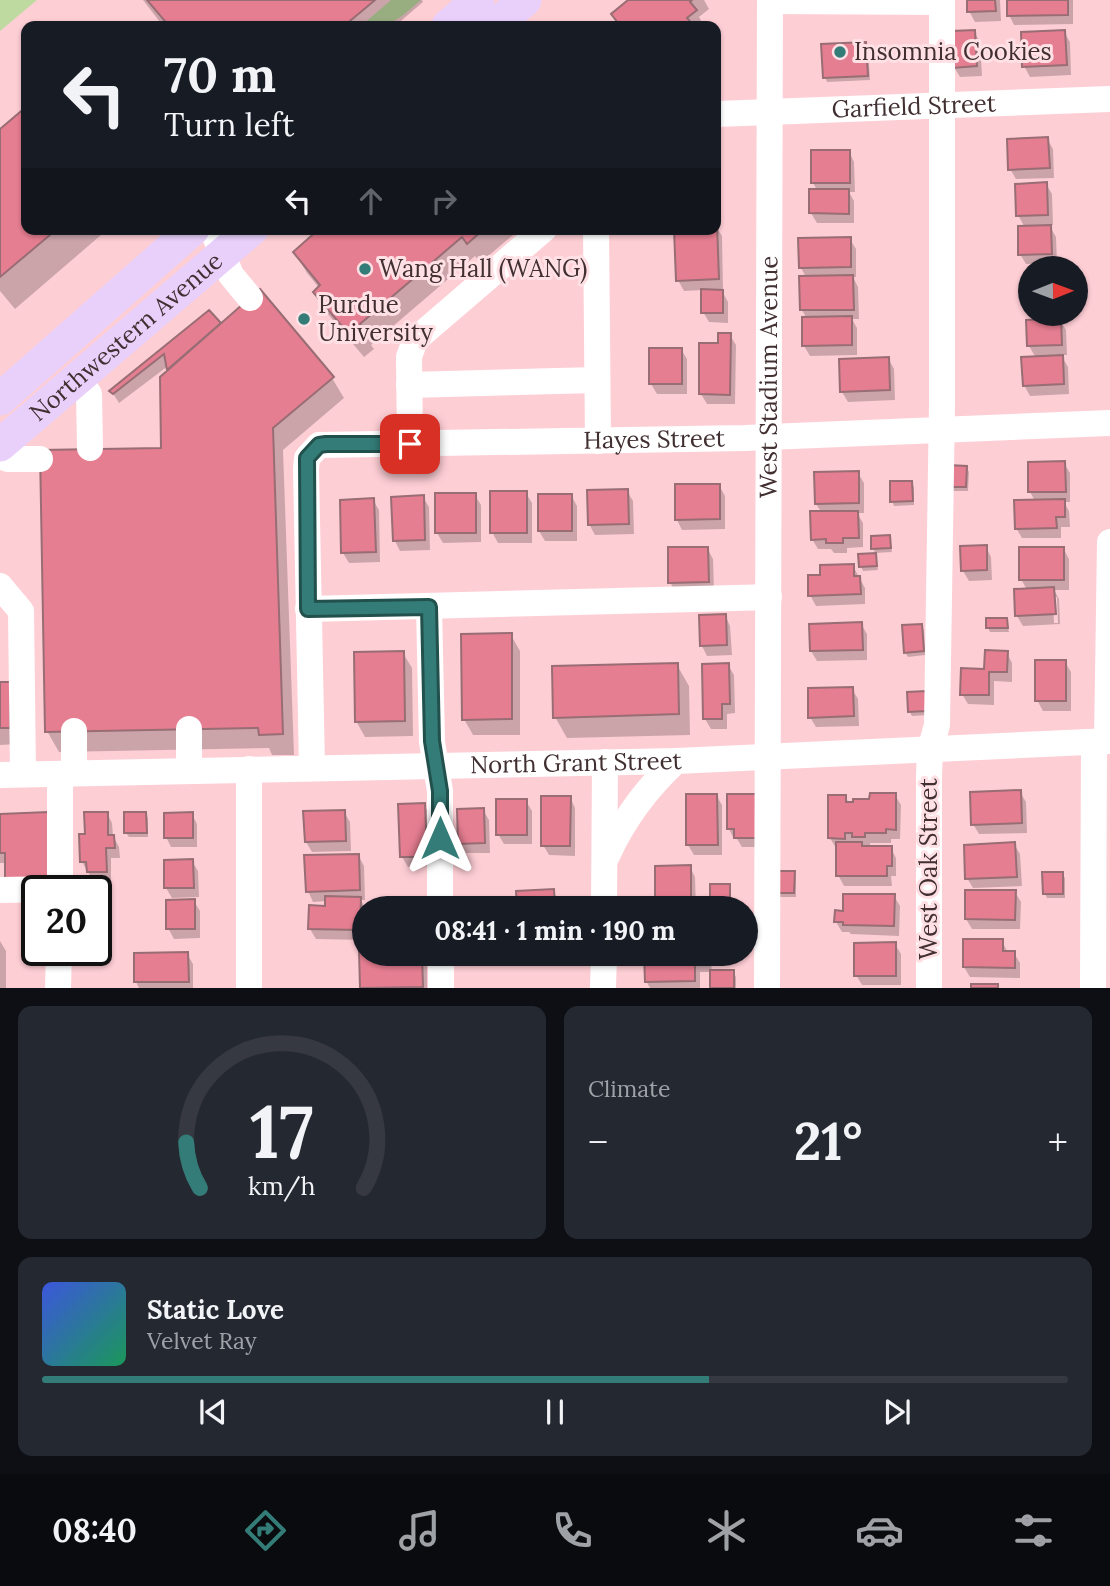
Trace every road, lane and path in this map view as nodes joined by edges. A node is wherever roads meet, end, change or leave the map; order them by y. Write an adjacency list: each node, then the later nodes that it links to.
1 (478, 0): 5 (main road)
2 (525, 0): 6 (main road)
3 (770, 0): 4 (street); 9 (street, West Stadium Avenue)
4 (942, 1): 8 (street, West Oak Street)
5 (454, 21)
6 (500, 21)
7 (1110, 99): 8 (street, Garfield Street)
8 (943, 105): 9 (street, Garfield Street); 22 (street, West Oak Street)
9 (771, 113): 10 (street, Garfield Street); 23 (street, West Stadium Avenue)
10 (721, 114)
11 (186, 235): 20 (main road, Northwestern Avenue)
12 (236, 235): 15 (main road, Northwestern Avenue)
13 (537, 235): 19 (street)
14 (596, 235): 18 (street)
15 (217, 242): 16 (street); 17 (main road, Northwestern Avenue)
16 (250, 298)
17 (78, 377): 25 (main road, Northwestern Avenue); 27 (street)
18 (597, 380): 19 (street); 24 (street)
19 (409, 385): 26 (street)
20 (0, 398)
21 (1110, 423): 22 (street, Hayes Street)
22 (942, 430): 23 (street, Hayes Street); 38 (street, West Oak Street)
23 (769, 438): 24 (street, Hayes Street); 32 (street, West Stadium Avenue)
24 (598, 441): 26 (street, Hayes Street)
25 (0, 444)
26 (410, 444): 34 (street, Hayes Street)
27 (90, 448)
28 (0, 456): 29 (street)
29 (40, 459)
30 (1110, 542): 37 (street)
31 (0, 586): 47 (street)
32 (769, 597): 33 (street); 39 (street, West Stadium Avenue)
33 (429, 607): 34 (street); 42 (street)
34 (308, 609): 43 (street)
35 (189, 729): 45 (street)
36 (74, 732): 46 (street)
37 (1104, 742): 38 (street, North Grant Street); 63 (street)
38 (930, 750): 39 (street, North Grant Street); 62 (street, West Oak Street)
39 (769, 756): 40 (street, North Grant Street); 61 (street, West Stadium Avenue)
40 (676, 761): 41 (street, North Grant Street); 48 (street)
41 (605, 762): 42 (street, North Grant Street); 48 (street)
42 (436, 765): 43 (street, North Grant Street); 52 (street)
43 (312, 768): 44 (street, North Grant Street)
44 (249, 769): 45 (street, North Grant Street); 58 (street)
45 (189, 771): 46 (street, North Grant Street)
46 (67, 773): 47 (street, North Grant Street); 49 (street)
47 (12, 775)
48 (604, 861): 53 (street)
49 (61, 875)
50 (0, 890): 51 (street)
51 (21, 890)
52 (440, 896)
53 (604, 896)
54 (59, 966): 57 (street)
55 (440, 966): 59 (street)
56 (604, 966): 60 (street)
57 (58, 988)
58 (249, 988)
59 (441, 988)
60 (603, 988)
61 (767, 988)
62 (929, 988)
63 (1093, 988)

